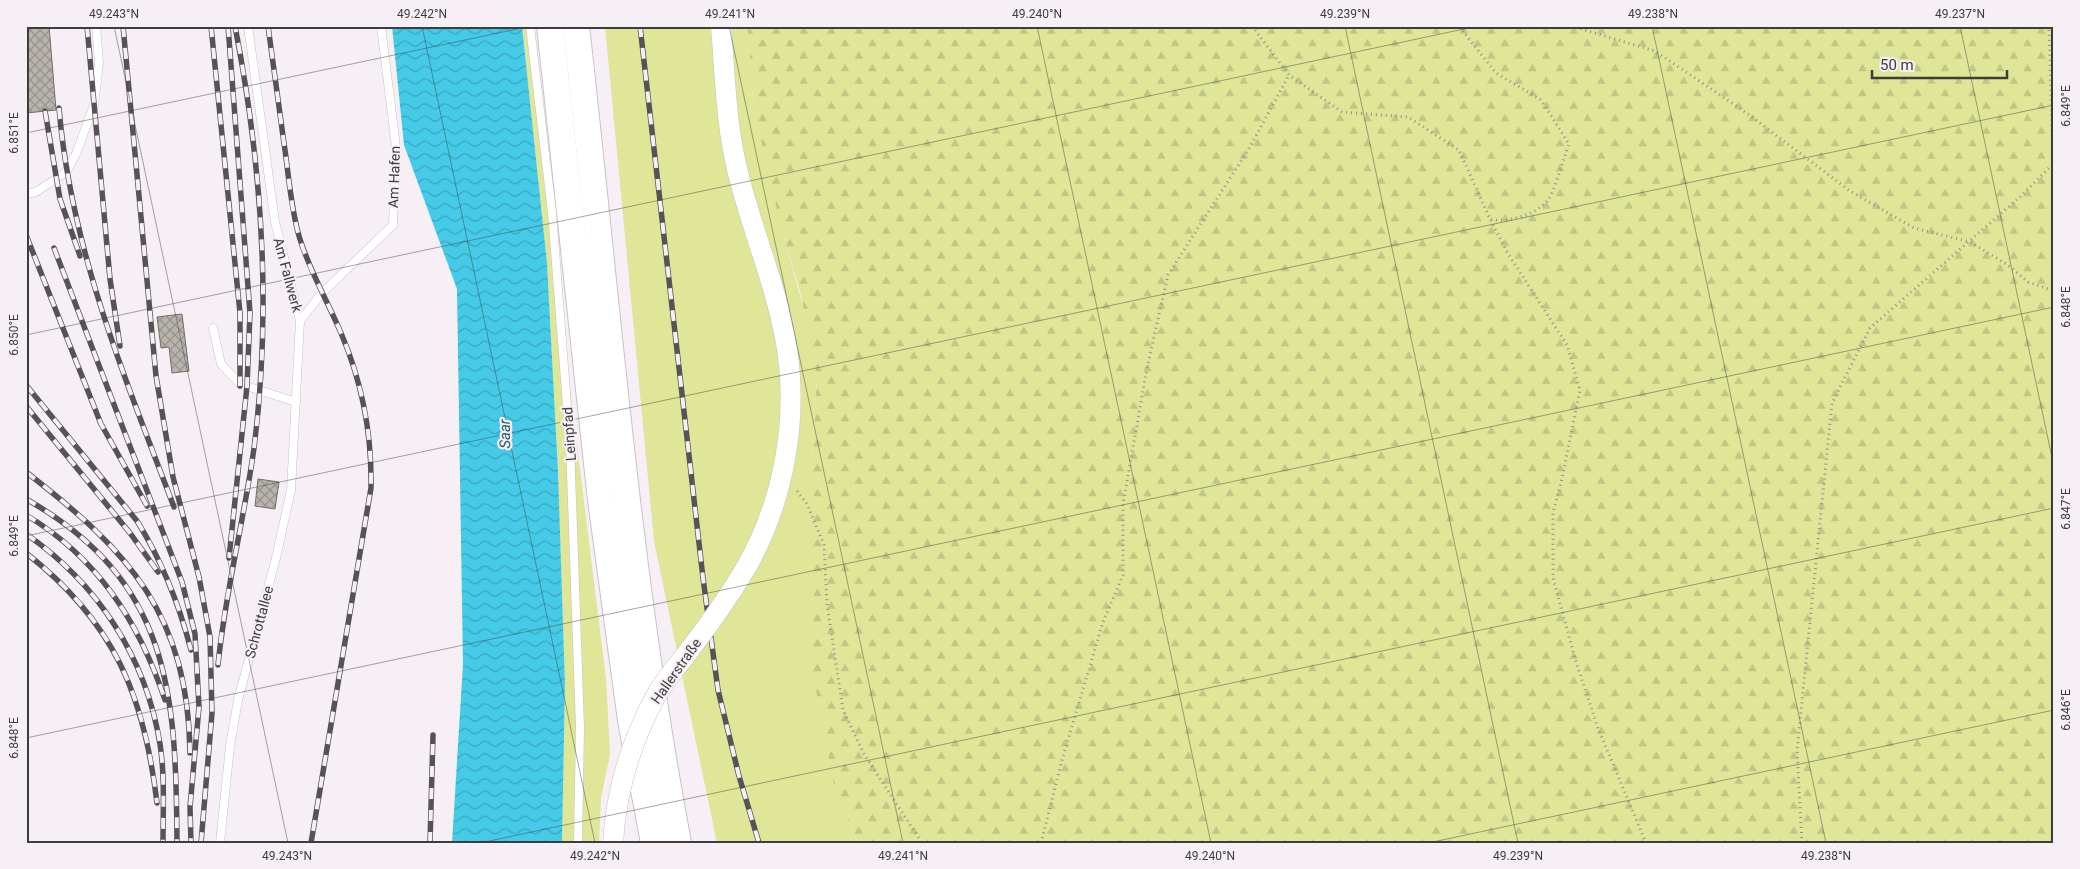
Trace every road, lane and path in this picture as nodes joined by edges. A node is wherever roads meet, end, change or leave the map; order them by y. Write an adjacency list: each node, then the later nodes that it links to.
1 (96, 26): 13 (lane)
2 (248, 26): 17 (lane, Am Fallwerk)
3 (382, 26): 17 (lane, Am Hafen)
4 (530, 26): 25 (lane, Leinpfad)
5 (550, 26): 21 (highway)
6 (576, 26): 21 (highway)
7 (721, 26): 20 (street, Hallerstraße)
8 (1252, 26): 12 (path)
9 (1463, 26): 14 (path)
10 (1571, 26): 15 (path)
11 (2050, 26): 15 (path)
12 (1289, 75): 14 (path); 32 (path)
13 (26, 194)
14 (1490, 219): 33 (path)
15 (1970, 242): 16 (path); 34 (path)
16 (2054, 291)
17 (300, 321): 19 (lane, Am Fallwerk)
18 (213, 328): 19 (lane)
19 (296, 402): 24 (lane, Schrottallee)
20 (783, 473): 26 (street, Hallerstraße, bridge); 31 (path)
21 (630, 618): 22 (highway); 23 (highway)
22 (641, 782): 27 (highway); 28 (highway)
23 (668, 794): 29 (highway); 30 (highway)
24 (220, 843)
25 (578, 843)
26 (613, 843)
27 (647, 843)
28 (654, 843)
29 (678, 843)
30 (685, 843)
31 (922, 843)
32 (1041, 843)
33 (1646, 843)
34 (1802, 843)

